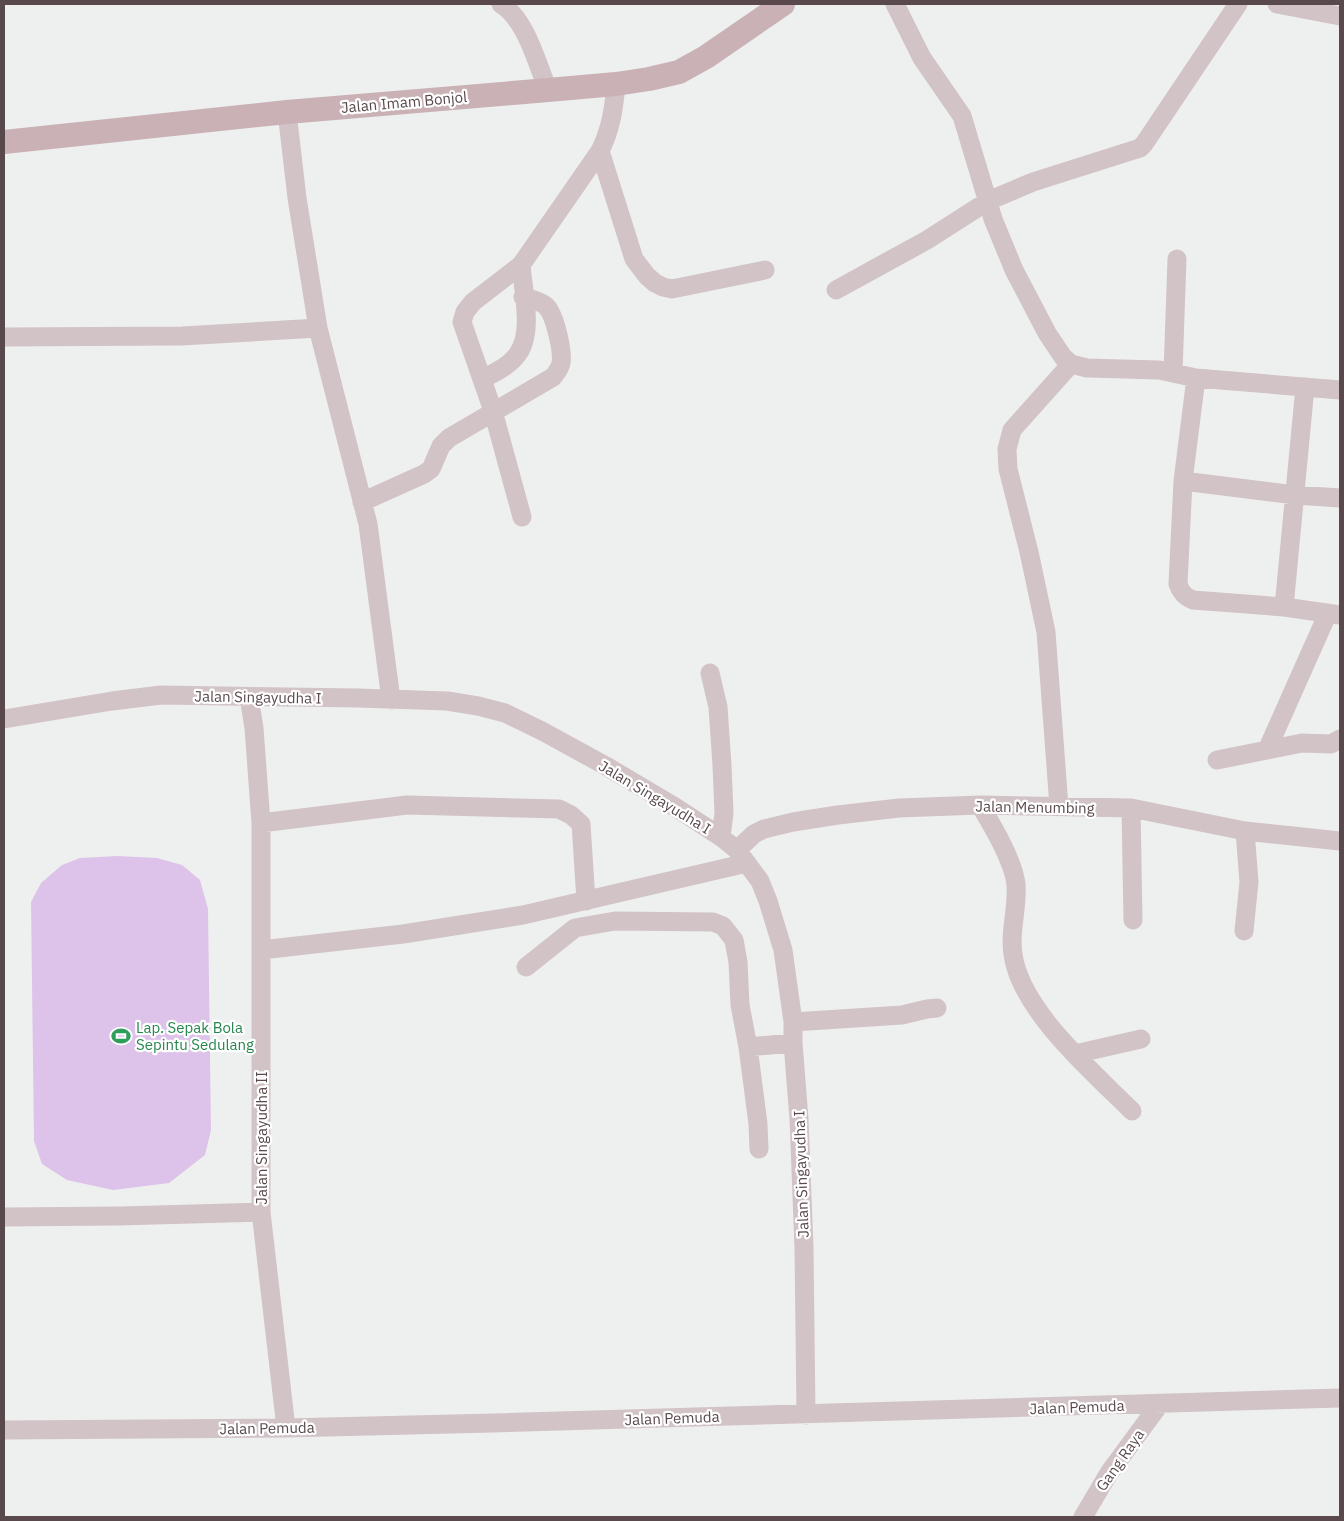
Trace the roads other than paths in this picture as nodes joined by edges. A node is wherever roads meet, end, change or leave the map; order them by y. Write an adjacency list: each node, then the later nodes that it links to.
1 (501, 4): 8 (street)
2 (783, 4): 7 (main road, Jalan Imam Bonjol)
3 (895, 4): 12 (street)
4 (1238, 4): 12 (street)
5 (1277, 4): 6 (street)
6 (1340, 16)
7 (616, 84): 8 (main road, Jalan Imam Bonjol); 11 (street)
8 (548, 90): 9 (main road, Jalan Imam Bonjol)
9 (287, 112): 10 (main road, Jalan Imam Bonjol); 18 (street)
10 (4, 142)
11 (600, 151): 14 (street); 15 (street)
12 (988, 201): 16 (street); 20 (street)
13 (1177, 259): 21 (street)
14 (521, 265): 17 (street); 23 (street)
15 (765, 270)
16 (836, 290)
17 (524, 297): 23 (street); 26 (street)
18 (318, 328): 19 (street); 30 (street)
19 (4, 337)
20 (1072, 364): 21 (street); 42 (street)
21 (1173, 373): 22 (street)
22 (1196, 378): 24 (street); 27 (street)
23 (482, 379): 26 (street)
24 (1304, 387): 25 (street); 28 (street)
25 (1340, 390)
26 (493, 411): 30 (street); 31 (street)
27 (1183, 481): 28 (street); 32 (street)
28 (1295, 495): 29 (street); 32 (street)
29 (1340, 498)
30 (362, 502): 36 (street)
31 (522, 517)
32 (1284, 607): 33 (street)
33 (1334, 614): 39 (street)
34 (710, 673): 46 (street)
35 (249, 697): 36 (street, Jalan Singayudha I); 37 (street, Jalan Singayudha I); 44 (street, Jalan Singayudha II)
36 (391, 700): 46 (street, Jalan Singayudha I)
37 (4, 719)
38 (1340, 738): 39 (street)
39 (1267, 750): 40 (street)
40 (1217, 760)
41 (980, 805): 42 (street, Jalan Menumbing); 48 (street, Jalan Menumbing); 59 (street)
42 (1059, 807): 43 (street, Jalan Menumbing)
43 (1131, 808): 45 (street, Jalan Menumbing); 50 (street)
44 (260, 823): 49 (street); 52 (street, Jalan Singayudha II)
45 (1245, 831): 47 (street, Jalan Menumbing); 51 (street)
46 (721, 837): 48 (street, Jalan Singayudha I)
47 (1340, 841)
48 (742, 856): 49 (street); 55 (street, Jalan Singayudha I)
49 (586, 901): 52 (street)
50 (1133, 920)
51 (1244, 931)
52 (261, 950): 62 (street, Jalan Singayudha II)
53 (526, 967): 58 (street)
54 (937, 1008): 55 (street)
55 (793, 1022): 57 (street, Jalan Singayudha I)
56 (1141, 1039): 59 (street)
57 (793, 1043): 58 (street); 66 (street, Jalan Singayudha I)
58 (748, 1047): 61 (street)
59 (1075, 1054): 60 (street)
60 (1132, 1111)
61 (759, 1149)
62 (261, 1212): 63 (street); 67 (street, Jalan Singayudha II)
63 (4, 1217)
64 (1340, 1398): 65 (street, Jalan Pemuda)
65 (1159, 1405): 66 (street, Jalan Pemuda); 69 (street, Gang Raya)
66 (806, 1415): 67 (street, Jalan Pemuda)
67 (286, 1428): 68 (street, Jalan Pemuda)
68 (4, 1430)
69 (1083, 1517)

